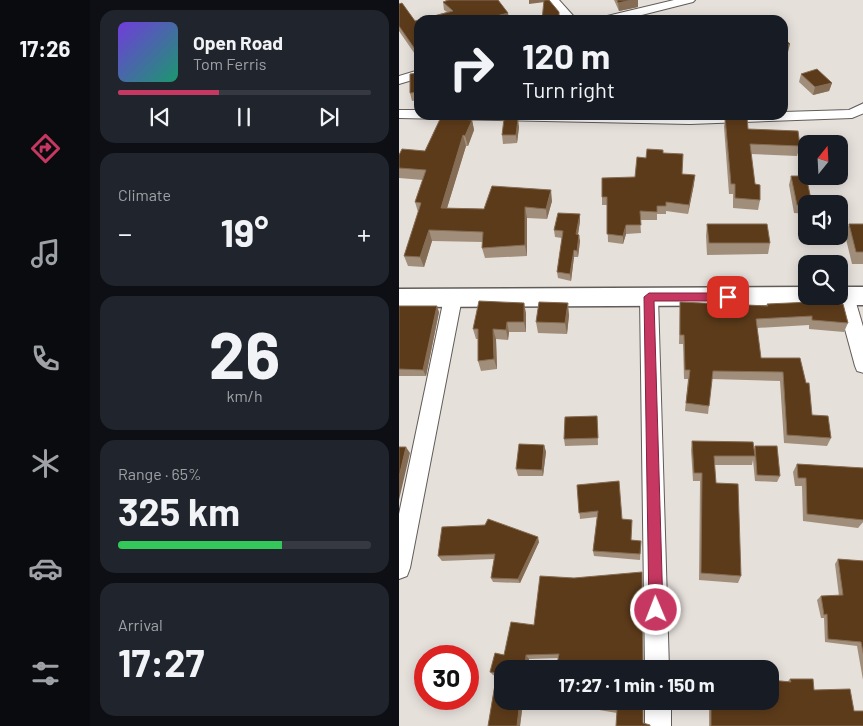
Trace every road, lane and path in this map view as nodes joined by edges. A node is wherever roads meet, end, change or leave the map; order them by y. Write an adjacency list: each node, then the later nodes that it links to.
1 (552, 0): 3 (street)
2 (689, 0): 4 (street)
3 (566, 15)
4 (628, 15)
5 (414, 76): 6 (street)
6 (399, 80)
7 (863, 107): 10 (street)
8 (399, 114): 9 (street)
9 (414, 114)
10 (788, 116)
11 (798, 296): 13 (main road)
12 (849, 296): 16 (street)
13 (649, 297): 15 (main road); 18 (street)
14 (399, 298): 15 (main road)
15 (453, 298): 17 (street)
16 (863, 366)
17 (399, 568)
18 (657, 660)
19 (658, 710): 20 (street)
20 (658, 726)

